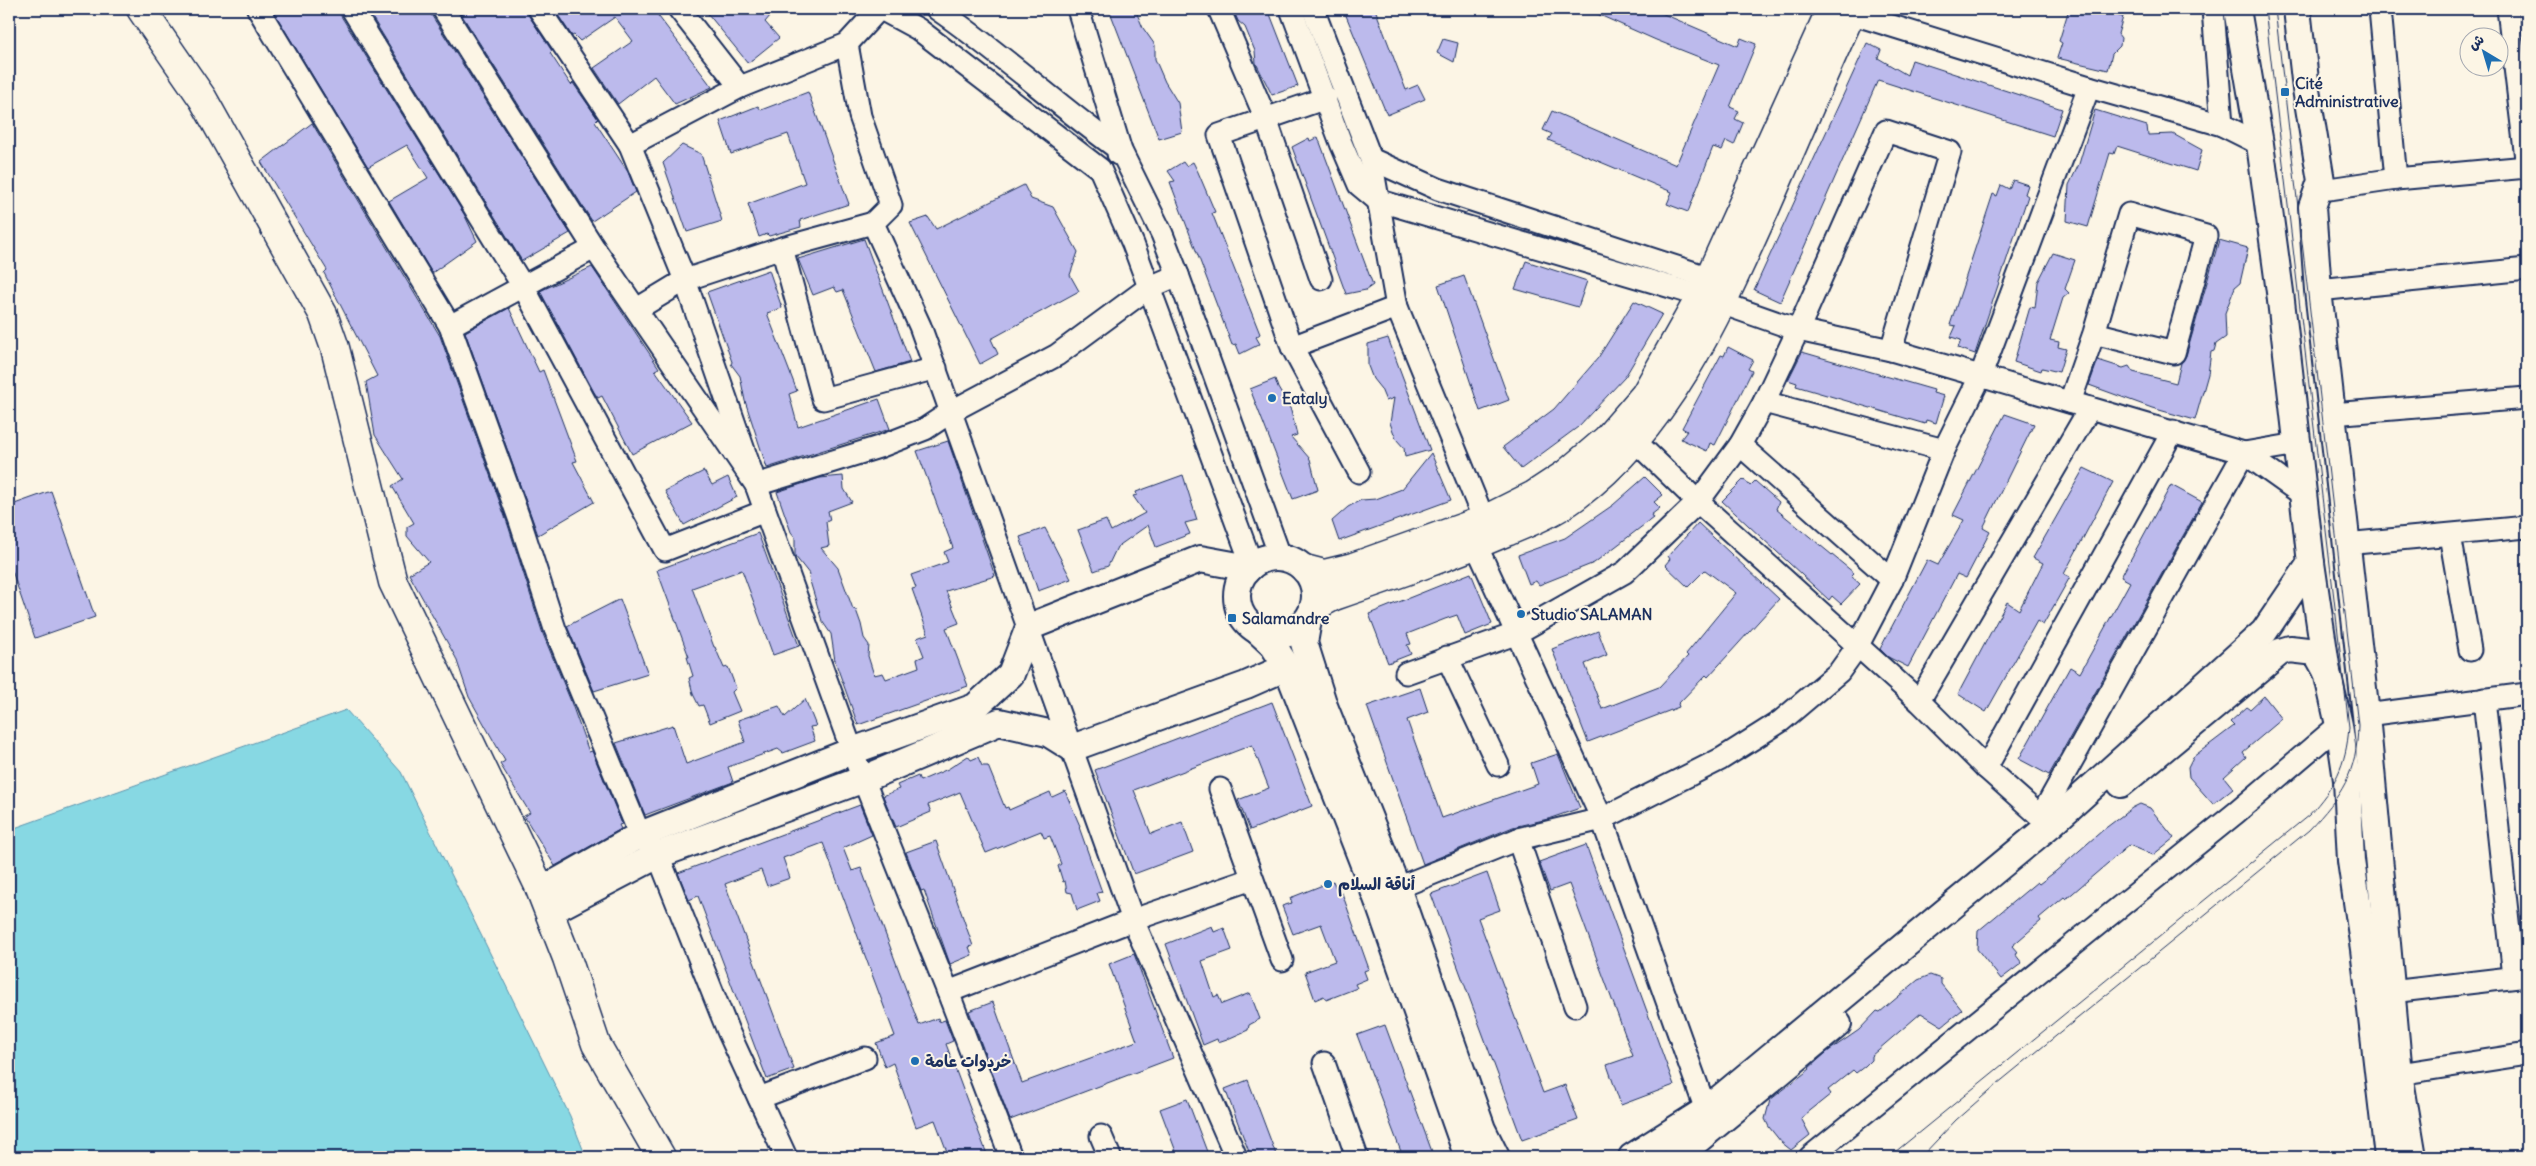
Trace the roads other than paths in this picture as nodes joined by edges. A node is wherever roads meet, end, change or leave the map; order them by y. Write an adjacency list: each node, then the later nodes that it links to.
1 (141, 9): 107 (main road)
2 (258, 9): 47 (street)
3 (352, 9): 41 (street)
4 (443, 9): 35 (street)
5 (539, 9): 26 (street)
6 (679, 9): 20 (street)
7 (880, 9): 19 (street); 30 (street)
8 (937, 9): 27 (street)
9 (1078, 9): 27 (street)
10 (1219, 9): 23 (street)
11 (1291, 9): 22 (street)
12 (1314, 9): 28 (street)
13 (2213, 9): 24 (street)
14 (2236, 9): 25 (street)
15 (2297, 9): 32 (street)
16 (2380, 9): 31 (street)
17 (2508, 9): 29 (street)
18 (1843, 10): 21 (street); 44 (main road)
19 (847, 44): 20 (street); 34 (street)
20 (740, 87): 26 (street)
21 (2089, 87): 24 (street); 53 (street)
22 (1326, 98): 23 (street); 33 (street)
23 (1266, 119): 39 (street); 50 (street)
24 (2222, 125): 25 (street)
25 (2260, 144): 61 (street)
26 (630, 146): 40 (street)
27 (1121, 151): 30 (street); 38 (street)
28 (1372, 159): 33 (street); 44 (street)
29 (2527, 167): 31 (street)
30 (1100, 169): 42 (street)
31 (2396, 178): 32 (street)
32 (2321, 182): 43 (street)
33 (1377, 200): 44 (street); 45 (street)
34 (873, 223): 36 (street); 52 (street)
35 (594, 248): 41 (street); 46 (street)
36 (782, 248): 40 (street); 52 (street)
37 (2527, 269): 43 (street)
38 (1178, 274): 42 (street); 74 (street)
39 (1321, 279)
40 (685, 280): 46 (street); 66 (street)
41 (524, 288): 47 (street); 69 (street)
42 (1148, 288): 57 (street); 76 (street)
43 (2318, 290): 58 (street)
44 (1711, 293): 48 (street); 60 (main road); 71 (main road)
45 (1397, 308): 50 (street); 71 (street)
46 (637, 309): 66 (street)
47 (450, 326): 102 (street)
48 (1798, 330): 51 (street); 51 (street); 55 (street)
49 (2094, 334): 49 (street); 56 (street)
50 (1292, 346): 65 (street)
51 (1891, 350): 53 (street)
52 (936, 368): 57 (street)
53 (1981, 375): 56 (street); 63 (street)
54 (2527, 398): 58 (street)
55 (1764, 402): 62 (street); 63 (street)
56 (2080, 405): 59 (street); 91 (street)
57 (952, 411): 66 (street); 80 (street)
58 (2332, 414): 73 (street)
59 (2173, 431): 64 (street); 97 (street)
60 (1636, 442): 68 (street); 71 (main road)
61 (2298, 444): 64 (street); 67 (street)
62 (1740, 446): 68 (street); 78 (street)
63 (1944, 450): 78 (street)
64 (2244, 453): 67 (street); 101 (street)
65 (1359, 472)
66 (756, 485): 69 (street)
67 (2303, 495): 75 (street)
68 (1698, 502): 82 (street); 83 (street)
69 (765, 511): 95 (street)
70 (2527, 527): 72 (street)
71 (1480, 533): 77 (main road); 79 (main road); 82 (street)
72 (2450, 534): 73 (street); 84 (street)
73 (2345, 544): 92 (street)
74 (1280, 556): 76 (street); 77 (street)
75 (2311, 563): 87 (street); 101 (street)
76 (1250, 567): 80 (street); 81 (street)
77 (1305, 569): 79 (street)
78 (1892, 580): 83 (street)
79 (1311, 614): 81 (street); 106 (street)
80 (1029, 627): 94 (street); 95 (street)
81 (1258, 631): 86 (street)
82 (1515, 634): 85 (street); 100 (street)
83 (1857, 647): 91 (street); 100 (street)
84 (2470, 650)
85 (1447, 657): 88 (street); 96 (street)
86 (1287, 667): 94 (street); 127 (street)
87 (2327, 672): 93 (street); 130 (street)
88 (1406, 673)
89 (2527, 694): 90 (street)
90 (2484, 700): 92 (street); 110 (street)
91 (1919, 701): 97 (street)
92 (2366, 715): 112 (street)
93 (2339, 725): 131 (street); 132 (street)
94 (1072, 748): 98 (street); 108 (street)
95 (852, 751): 98 (street); 102 (street)
96 (1498, 765)
97 (1986, 768): 101 (street)
98 (864, 779): 104 (street); 111 (street)
99 (1220, 789): 105 (street)
100 (1602, 819): 103 (street); 119 (street)
101 (2045, 820): 119 (street)
102 (640, 835): 104 (street); 107 (street)
103 (1518, 838): 106 (street); 113 (street)
104 (658, 855): 107 (street); 118 (street)
105 (1252, 879): 108 (street); 109 (street)
106 (1397, 888): 128 (street)
107 (545, 902): 121 (main road)
108 (1133, 920): 111 (street); 125 (street)
109 (1282, 960)
110 (2520, 976): 112 (street)
111 (948, 992): 123 (street)
112 (2391, 992): 117 (street)
113 (1575, 1006)
114 (2527, 1054): 117 (street)
115 (864, 1058): 118 (street)
116 (1324, 1063): 126 (street)
117 (2399, 1074): 133 (street)
118 (759, 1098): 122 (street)
119 (1706, 1110): 129 (street)
120 (1101, 1136): 124 (street)
121 (661, 1157)
122 (786, 1157)
123 (1010, 1157)
124 (1110, 1157)
125 (1236, 1157)
126 (1357, 1157)
127 (1468, 1157)
128 (1496, 1157)
129 (1632, 1157)
130 (1677, 1157)
131 (1810, 1157)
132 (2388, 1157)
133 (2413, 1157)

